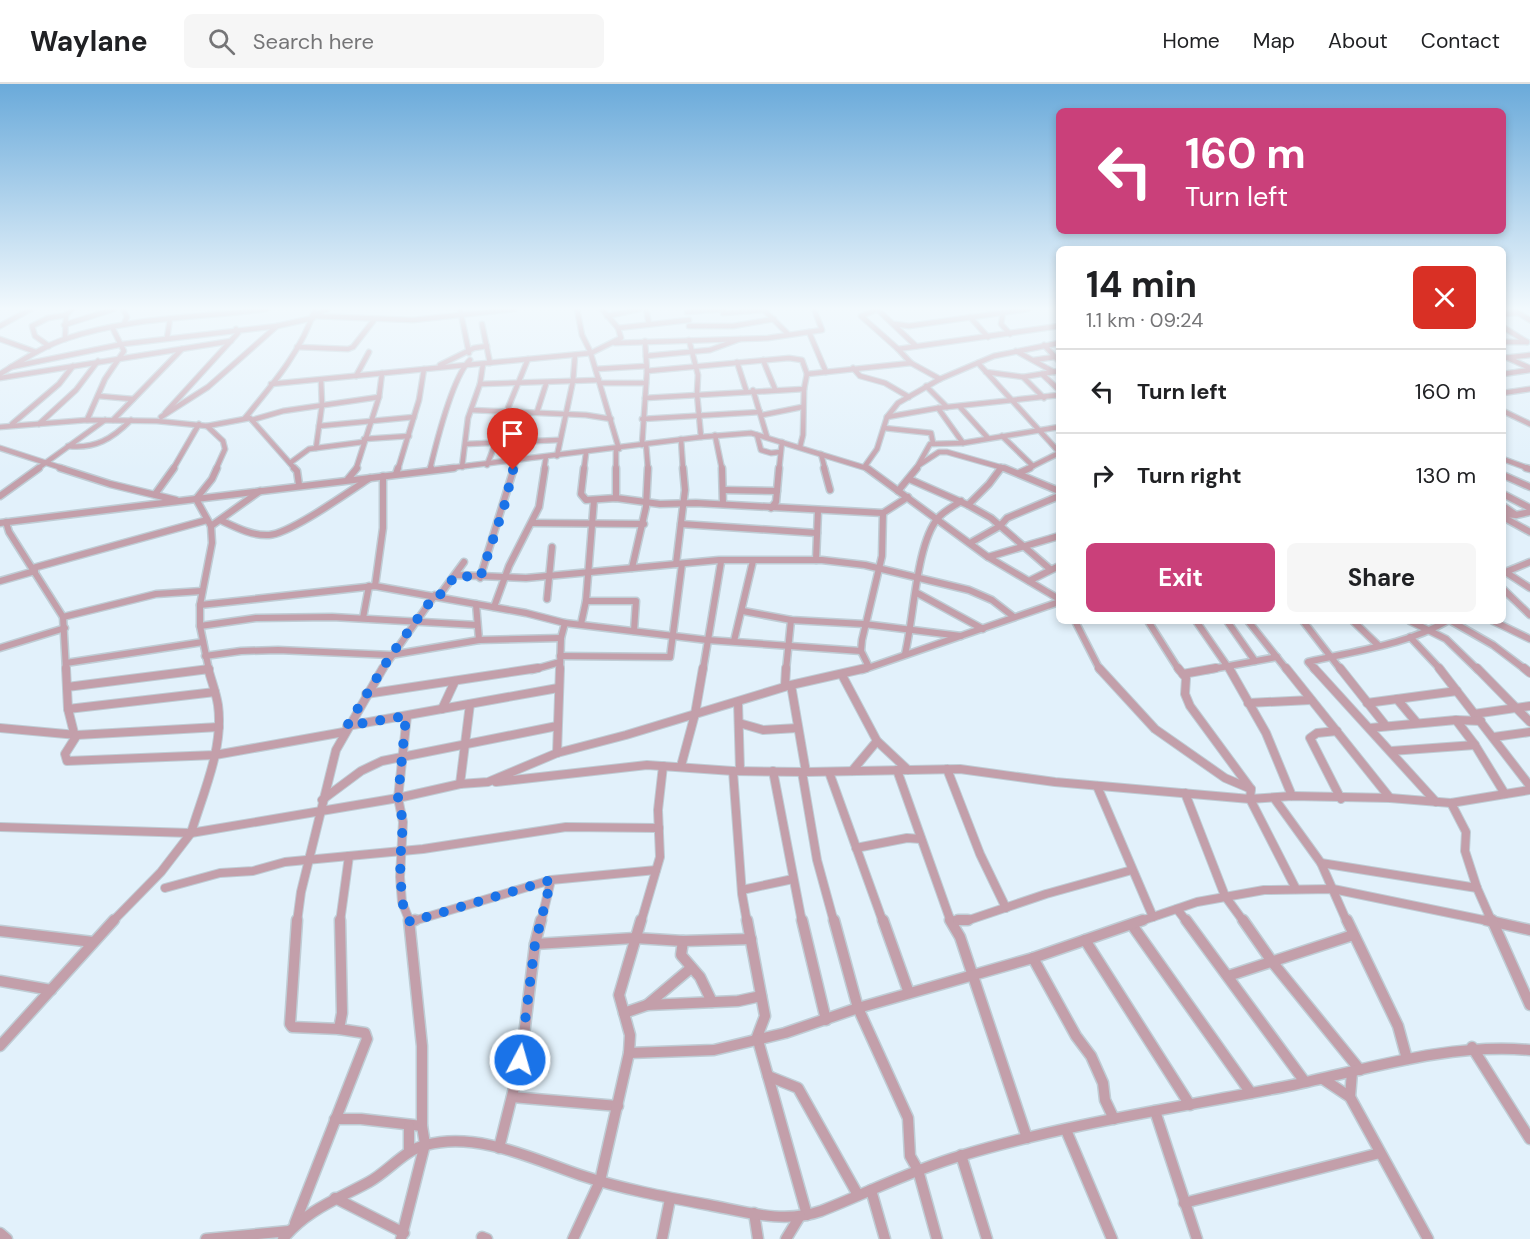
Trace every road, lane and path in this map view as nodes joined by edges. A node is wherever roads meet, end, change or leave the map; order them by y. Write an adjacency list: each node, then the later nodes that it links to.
1 (737, 362): 63 (street)
2 (19, 363): 32 (street)
3 (35, 363): 32 (street)
4 (89, 363): 29 (street)
5 (97, 363): 98 (street)
6 (116, 363): 67 (street)
7 (168, 363): 72 (street)
8 (211, 363): 88 (street)
9 (237, 363): 88 (street)
10 (286, 363): 54 (street)
11 (363, 363): 47 (street)
12 (446, 363): 33 (street)
13 (467, 363): 30 (street)
14 (483, 363): 15 (street); 28 (street); 55 (street)
15 (490, 363)
16 (527, 363): 56 (street)
17 (574, 363): 52 (street)
18 (594, 363): 37 (street)
19 (646, 363): 38 (street)
20 (694, 363): 31 (street)
21 (728, 363): 31 (street)
22 (764, 363): 60 (street)
23 (802, 363): 44 (street)
24 (822, 363): 40 (street)
25 (911, 363): 34 (street); 49 (street)
26 (987, 363): 35 (street)
27 (1039, 363): 41 (street)
28 (474, 365): 30 (street)
29 (73, 366): 46 (street); 100 (street)
30 (463, 366): 33 (street); 147 (street)
31 (695, 366): 38 (street); 65 (street)
32 (11, 368): 46 (street)
33 (432, 368): 36 (street)
34 (853, 368): 40 (street); 70 (street)
35 (981, 368): 48 (street); 49 (street); 73 (street)
36 (424, 369): 42 (street); 86 (street)
37 (596, 369): 38 (street); 51 (street)
38 (646, 369): 53 (street)
39 (1530, 369): 43 (street)
40 (826, 372): 44 (street)
41 (1056, 372): 45 (street)
42 (382, 373): 47 (street); 69 (street)
43 (1506, 373)
44 (807, 374): 61 (street)
45 (1042, 374): 48 (street); 59 (street)
46 (0, 376)
47 (356, 376): 50 (street)
48 (1023, 377): 71 (street)
49 (940, 379): 58 (street)
50 (321, 380): 54 (street); 74 (street)
51 (599, 382): 52 (street); 53 (street); 91 (street)
52 (572, 383): 57 (street); 84 (street)
53 (646, 383): 66 (street)
54 (272, 384): 89 (street)
55 (480, 384): 56 (street); 78 (street)
56 (519, 384): 57 (street); 79 (street)
57 (546, 384): 81 (street)
58 (926, 387): 70 (street); 76 (street)
59 (1056, 387)
60 (775, 389): 61 (street); 63 (street)
61 (804, 389): 80 (street)
62 (1530, 389): 64 (street)
63 (750, 390): 65 (street); 83 (street)
64 (1506, 392)
65 (697, 394): 66 (street); 85 (street)
66 (645, 395): 92 (street)
67 (98, 396): 72 (street); 93 (street)
68 (1056, 396): 71 (street)
69 (379, 397): 74 (street); 90 (street)
70 (909, 397): 87 (street)
71 (1044, 398): 73 (street)
72 (133, 399): 95 (street)
73 (1013, 401): 75 (street); 106 (street)
74 (322, 405): 89 (street); 102 (street)
75 (960, 406): 76 (street); 113 (street)
76 (947, 407): 77 (street)
77 (938, 408): 87 (street); 119 (street)
78 (471, 410): 79 (street); 120 (street)
79 (510, 410): 81 (street); 121 (street)
80 (800, 410): 83 (street); 124 (street)
81 (537, 412): 84 (street)
82 (1506, 412): 97 (street)
83 (761, 413): 85 (street); 112 (street)
84 (565, 414): 91 (street); 114 (street)
85 (699, 414): 92 (street); 110 (street)
86 (414, 417): 90 (street); 109 (street)
87 (887, 417): 105 (street)
88 (159, 419): 96 (street); 99 (street)
89 (249, 419): 101 (street); 139 (street)
90 (370, 419): 102 (street); 116 (street)
91 (611, 419): 127 (street)
92 (642, 419): 122 (street)
93 (87, 420): 94 (street); 98 (street)
94 (105, 420): 95 (street); 123 (street)
95 (113, 420): 96 (street)
96 (131, 420): 123 (street)
97 (1528, 421)
98 (39, 424): 100 (street)
99 (199, 424): 101 (street); 164 (street)
100 (10, 426): 103 (street)
101 (207, 426): 170 (street)
102 (319, 426): 126 (street)
103 (0, 427)
104 (1056, 427): 106 (street)
105 (884, 428): 118 (street); 143 (street)
106 (1038, 430): 111 (street); 128 (street)
107 (715, 435): 108 (street); 110 (street); 158 (street)
108 (757, 435): 112 (street); 129 (street)
109 (409, 436): 116 (street); 149 (street)
110 (702, 436): 115 (street)
111 (1002, 436): 113 (street); 144 (street)
112 (767, 437): 117 (street)
113 (988, 438): 119 (street)
114 (558, 440): 121 (street); 133 (street)
115 (681, 440): 122 (street); 176 (street)
116 (363, 441): 126 (street); 154 (street)
117 (782, 441): 124 (street); 129 (street)
118 (933, 443): 119 (street); 141 (street)
119 (963, 443)
120 (466, 444): 121 (street); 142 (street)
121 (494, 444): 140 (street)
122 (644, 444): 127 (street); 175 (street)
123 (68, 446): 137 (street)
124 (800, 447): 131 (street)
125 (0, 448): 137 (street)
126 (316, 448): 139 (street)
127 (618, 449): 130 (street); 169 (street)
128 (1056, 449)
129 (780, 452): 162 (street)
130 (586, 453): 133 (street); 172 (street)
131 (821, 454): 143 (street); 159 (street)
132 (1056, 454): 144 (street)
133 (557, 456): 134 (street)
134 (546, 458): 136 (street); 192 (street)
135 (1506, 460): 138 (street)
136 (516, 461): 140 (street); 221 (street)
137 (45, 462): 164 (street); 165 (street)
138 (1511, 462): 146 (street); 150 (street)
139 (290, 463): 156 (street)
140 (487, 465): 142 (street)
141 (919, 465): 145 (street); 155 (street)
142 (462, 466): 147 (street)
143 (865, 466): 163 (street)
144 (1033, 466): 148 (street)
145 (1001, 467): 148 (street); 178 (street)
146 (1530, 469)
147 (430, 470): 149 (street)
148 (1018, 473): 160 (street)
149 (396, 474): 151 (street)
150 (1506, 474)
151 (383, 476): 153 (street); 226 (street)
152 (1506, 476): 157 (street)
153 (371, 477): 154 (street); 189 (street)
154 (348, 479): 156 (street)
155 (909, 480): 163 (street); 174 (street)
156 (299, 485): 161 (street)
157 (1530, 487)
158 (724, 490): 162 (street); 177 (street)
159 (830, 490)
160 (1056, 490)
161 (261, 491): 170 (street); 189 (street)
162 (777, 491): 173 (street)
163 (898, 491): 167 (street)
164 (156, 493): 171 (street)
165 (0, 496)
166 (1506, 496): 182 (street)
167 (908, 497): 184 (street); 188 (street)
168 (1056, 497): 196 (street)
169 (616, 498): 172 (street); 175 (street)
170 (196, 499): 171 (street); 191 (street)
171 (179, 500): 190 (street)
172 (594, 500): 193 (street)
173 (776, 500): 179 (street); 181 (street)
174 (961, 501): 178 (street); 188 (street)
175 (647, 502): 176 (street); 194 (street)
176 (684, 503): 177 (street); 195 (street)
177 (723, 504): 179 (street)
178 (968, 505): 196 (street)
179 (771, 508): 181 (street)
180 (1506, 508): 185 (street)
181 (786, 509): 183 (street)
182 (1530, 510): 185 (street)
183 (818, 511): 184 (street); 198 (street)
184 (883, 513): 210 (street)
185 (1516, 514): 186 (street)
186 (1506, 515)
187 (1506, 517): 197 (street)
188 (938, 518): 200 (street); 223 (street)
189 (220, 520): 191 (street)
190 (3, 523): 216 (street)
191 (209, 523): 216 (street); 228 (street)
192 (532, 523): 193 (street); 222 (street)
193 (592, 524): 194 (street); 218 (street)
194 (644, 524): 212 (street)
195 (681, 524): 198 (street); 209 (street)
196 (1000, 526): 200 (street); 201 (street)
197 (1530, 532)
198 (818, 533): 204 (street)
199 (1056, 537): 201 (street)
200 (970, 543): 203 (street)
201 (1021, 546): 203 (street); 213 (street)
202 (552, 547): 220 (street)
203 (988, 556): 225 (street)
204 (816, 560): 205 (street); 210 (street)
205 (753, 561): 207 (street); 239 (street)
206 (464, 562): 219 (street)
207 (721, 562): 209 (street); 273 (street)
208 (1527, 563): 214 (street); 215 (street)
209 (679, 564): 212 (street); 267 (street)
210 (879, 567): 223 (street); 248 (street)
211 (1056, 567): 213 (street)
212 (632, 568): 218 (street)
213 (1050, 569): 225 (street)
214 (1506, 569)
215 (1530, 569)
216 (34, 570): 224 (street); 242 (street)
217 (1506, 571): 227 (street)
218 (588, 574): 220 (street); 234 (street)
219 (456, 575): 221 (street); 231 (street)
220 (548, 576): 222 (street); 233 (street)
221 (480, 578): 222 (street)
222 (505, 579): 238 (street)
223 (920, 579): 230 (street); 241 (street)
224 (0, 581)
225 (1029, 581): 232 (street)
226 (372, 586): 231 (street); 237 (street); 243 (street)
227 (1530, 588)
228 (202, 591): 237 (street); 242 (street)
229 (1506, 592): 240 (street)
230 (917, 593): 263 (street); 264 (street)
231 (437, 596): 236 (street); 245 (street)
232 (1056, 598)
233 (547, 599)
234 (586, 601): 247 (street); 265 (street)
235 (1056, 601): 241 (street)
236 (476, 604): 238 (street); 261 (street)
237 (200, 605): 260 (street)
238 (494, 607): 246 (street)
239 (743, 611): 244 (street); 274 (street)
240 (1530, 615)
241 (1014, 617): 264 (street)
242 (63, 618): 262 (street)
243 (363, 618): 245 (street); 260 (street)
244 (791, 620): 248 (street); 276 (street)
245 (414, 622): 261 (street); 281 (street)
246 (565, 623): 247 (street); 269 (street)
247 (581, 624): 265 (street)
248 (864, 624): 263 (street); 279 (street)
249 (1077, 624): 351 (street)
250 (1150, 624): 292 (street)
251 (1198, 624): 288 (street)
252 (1229, 624): 286 (street)
253 (1250, 624): 284 (street)
254 (1305, 624): 282 (street)
255 (1356, 624): 277 (street)
256 (1416, 624): 266 (street)
257 (1443, 624): 266 (street)
258 (1454, 624): 291 (street)
259 (1498, 624): 271 (street)
260 (200, 626): 275 (street)
261 (477, 626): 272 (street)
262 (64, 628): 278 (street); 287 (street)
263 (910, 628): 268 (street); 280 (street)
264 (983, 629): 268 (street)
265 (634, 631): 267 (street)
266 (1430, 631): 270 (street); 310 (street)
267 (674, 634): 273 (street); 285 (street)
268 (964, 636): 280 (street)
269 (561, 638): 272 (street); 285 (street)
270 (1410, 638): 277 (street); 298 (street)
271 (1530, 639)
272 (479, 640): 281 (street)
273 (707, 640): 274 (street); 311 (street)
274 (734, 641): 276 (street)
275 (203, 642): 283 (street); 287 (street)
276 (787, 645): 279 (street); 295 (street)
277 (1378, 645): 282 (street)
278 (0, 648)
279 (861, 651): 289 (street)
280 (905, 654): 289 (street)
281 (391, 655): 283 (street); 300 (street)
282 (1330, 655): 305 (street); 324 (street)
283 (205, 656): 290 (street)
284 (1277, 657): 286 (street); 302 (street)
285 (560, 659): 294 (street); 297 (street)
286 (1255, 661): 288 (street)
287 (66, 663): 296 (street)
288 (1228, 666): 292 (street); 304 (street)
289 (869, 667): 293 (street)
290 (209, 669): 296 (street); 299 (street)
291 (1528, 669)
292 (1183, 674): 351 (street)
293 (842, 675): 295 (street); 330 (street)
294 (455, 681): 300 (street); 309 (street)
295 (788, 685): 303 (street); 323 (street)
296 (68, 687): 308 (street)
297 (558, 688): 306 (street); 319 (street)
298 (1457, 691): 301 (street); 312 (street)
299 (215, 692): 308 (street); 322 (street)
300 (366, 694): 325 (street)
301 (1397, 699): 305 (street); 318 (street)
302 (1311, 700): 304 (street); 326 (street)
303 (738, 702): 311 (street); 317 (street)
304 (1248, 703): 354 (street)
305 (1367, 703): 320 (street)
306 (470, 704): 309 (street); 331 (street)
307 (1530, 706): 310 (street)
308 (68, 709): 328 (street)
309 (442, 709): 313 (street)
310 (1515, 709): 312 (street); 316 (street)
311 (696, 714): 334 (street); 338 (street)
312 (1474, 714): 315 (street)
313 (406, 716): 325 (street); 336 (street)
314 (1456, 720): 315 (street); 318 (street); 332 (street)
315 (1481, 721): 329 (street)
316 (1530, 722)
317 (739, 723): 323 (street); 342 (street)
318 (1417, 723): 320 (street)
319 (557, 726): 331 (street); 334 (street)
320 (1386, 726): 324 (street)
321 (0, 728): 328 (street)
322 (219, 728): 328 (street); 335 (street)
323 (798, 728): 345 (street)
324 (1370, 728): 333 (street)
325 (346, 729): 335 (street); 360 (street)
326 (1337, 731): 357 (street); 359 (street)
327 (1530, 732): 329 (street)
328 (75, 734): 335 (street)
329 (1494, 737): 350 (street)
330 (878, 741): 341 (street); 344 (street)
331 (465, 743): 336 (street); 348 (street)
332 (1475, 745): 333 (street); 353 (street)
333 (1391, 751): 361 (street)
334 (557, 753): 347 (street)
335 (215, 755): 366 (street)
336 (401, 755): 355 (street); 360 (street)
337 (663, 766): 338 (street); 347 (street); 365 (street)
338 (681, 766): 342 (street)
339 (947, 769): 341 (street); 349 (street); 383 (street)
340 (897, 770): 341 (street); 344 (street); 367 (street)
341 (908, 770)
342 (736, 771): 343 (street); 381 (street)
343 (773, 771): 345 (street); 375 (street)
344 (852, 771): 346 (street)
345 (804, 772): 346 (street); 413 (street)
346 (829, 772): 368 (street)
347 (488, 782): 348 (street)
348 (460, 784): 355 (street)
349 (1096, 786): 352 (street); 374 (street)
350 (1530, 788): 353 (street)
351 (1251, 789): 358 (street)
352 (1185, 793): 358 (street); 382 (street)
353 (1505, 794): 362 (street)
354 (1292, 796): 356 (street); 359 (street)
355 (398, 798): 363 (street); 369 (street)
356 (1274, 798): 358 (street); 372 (street)
357 (1390, 798): 359 (street); 361 (street)
358 (1250, 799): 379 (street)
359 (1341, 799)
360 (322, 800): 363 (street)
361 (1436, 802): 362 (street)
362 (1451, 803): 378 (street)
363 (320, 810): 366 (street); 371 (street)
364 (0, 827): 366 (street)
365 (659, 828): 369 (street); 373 (street)
366 (191, 833): 399 (street)
367 (921, 839): 368 (street); 386 (street)
368 (856, 848): 408 (street)
369 (401, 851): 370 (street); 388 (street)
370 (349, 856): 371 (street); 416 (street)
371 (310, 860): 377 (street); 416 (street)
372 (1321, 863): 378 (street); 380 (street)
373 (656, 870): 376 (street); 395 (street)
374 (1132, 870): 383 (street); 385 (street)
375 (793, 879): 381 (street); 415 (street)
376 (551, 880): 388 (street); 400 (street)
377 (165, 888)
378 (1477, 888): 389 (street)
379 (1296, 889): 380 (street); 382 (street)
380 (1333, 889): 389 (street); 393 (street)
381 (742, 890): 396 (street)
382 (1225, 896): 384 (street); 402 (street)
383 (1006, 908): 387 (street)
384 (1178, 909): 385 (street); 405 (street)
385 (1153, 917): 390 (street)
386 (950, 920): 387 (street); 394 (street)
387 (966, 921): 394 (street)
388 (410, 922): 436 (street)
389 (1492, 922): 391 (street); 412 (street)
390 (1132, 925): 397 (street); 427 (street)
391 (1530, 930)
392 (0, 931): 399 (street)
393 (1353, 935): 402 (street); 422 (street)
394 (960, 937): 404 (street)
395 (635, 938): 398 (street); 400 (street); 414 (street)
396 (752, 939): 398 (street); 409 (street)
397 (1085, 940): 401 (street); 430 (street)
398 (683, 941): 403 (street)
399 (93, 942): 407 (street)
400 (535, 944): 428 (street)
401 (1033, 957): 404 (street); 434 (street)
402 (1274, 963): 405 (street); 423 (street)
403 (691, 968): 410 (street); 411 (street)
404 (972, 975): 408 (street); 438 (street)
405 (1228, 976): 426 (street)
406 (0, 981): 407 (street)
407 (51, 990): 418 (street)
408 (909, 993): 413 (street)
409 (761, 996): 410 (street); 417 (street)
410 (712, 1002): 411 (street)
411 (647, 1005): 414 (street)
412 (1530, 1005)
413 (858, 1008): 415 (street); 445 (street)
414 (624, 1013): 421 (street)
415 (826, 1020): 417 (street)
416 (339, 1029): 433 (street)
417 (758, 1040): 421 (street); 424 (street)
418 (0, 1046)
419 (1472, 1047): 420 (street); 422 (street); 439 (street)
420 (1530, 1050)
421 (629, 1053): 431 (street)
422 (1407, 1059): 423 (street)
423 (1356, 1071): 425 (street); 429 (street)
424 (768, 1076): 448 (street); 453 (street)
425 (1323, 1078): 426 (street); 429 (street)
426 (1305, 1082): 427 (street)
427 (1251, 1093): 430 (street)
428 (512, 1097): 431 (street); 441 (street)
429 (1350, 1097): 443 (street)
430 (1190, 1105): 432 (street)
431 (618, 1106): 446 (street)
432 (1155, 1111): 434 (street); 451 (street)
433 (335, 1119): 435 (street); 454 (street)
434 (1114, 1119): 437 (street)
435 (409, 1126): 436 (street); 442 (street)
436 (422, 1126): 440 (street)
437 (1066, 1130): 438 (street); 466 (street)
438 (1027, 1138): 444 (street)
439 (1530, 1139)
440 (425, 1144): 441 (street); 442 (street); 456 (street)
441 (499, 1148): 446 (street)
442 (409, 1152): 449 (street)
443 (1380, 1153): 451 (street); 468 (street)
444 (961, 1155): 445 (street); 465 (street)
445 (918, 1170): 447 (street); 464 (street)
446 (600, 1181): 450 (street); 459 (street)
447 (871, 1190): 448 (street); 463 (street)
448 (858, 1195): 453 (street)
449 (335, 1198): 454 (street); 456 (street)
450 (670, 1198): 452 (street); 460 (street)
451 (1184, 1203): 467 (street)
452 (754, 1214): 453 (street); 461 (street)
453 (804, 1216): 462 (street)
454 (289, 1231): 458 (street)
455 (0, 1233): 457 (street)
456 (403, 1236)
457 (7, 1239)
458 (206, 1239)
459 (573, 1239)
460 (662, 1239)
461 (758, 1239)
462 (786, 1239)
463 (885, 1239)
464 (937, 1239)
465 (987, 1239)
466 (1112, 1239)
467 (1197, 1239)
468 (1428, 1239)

